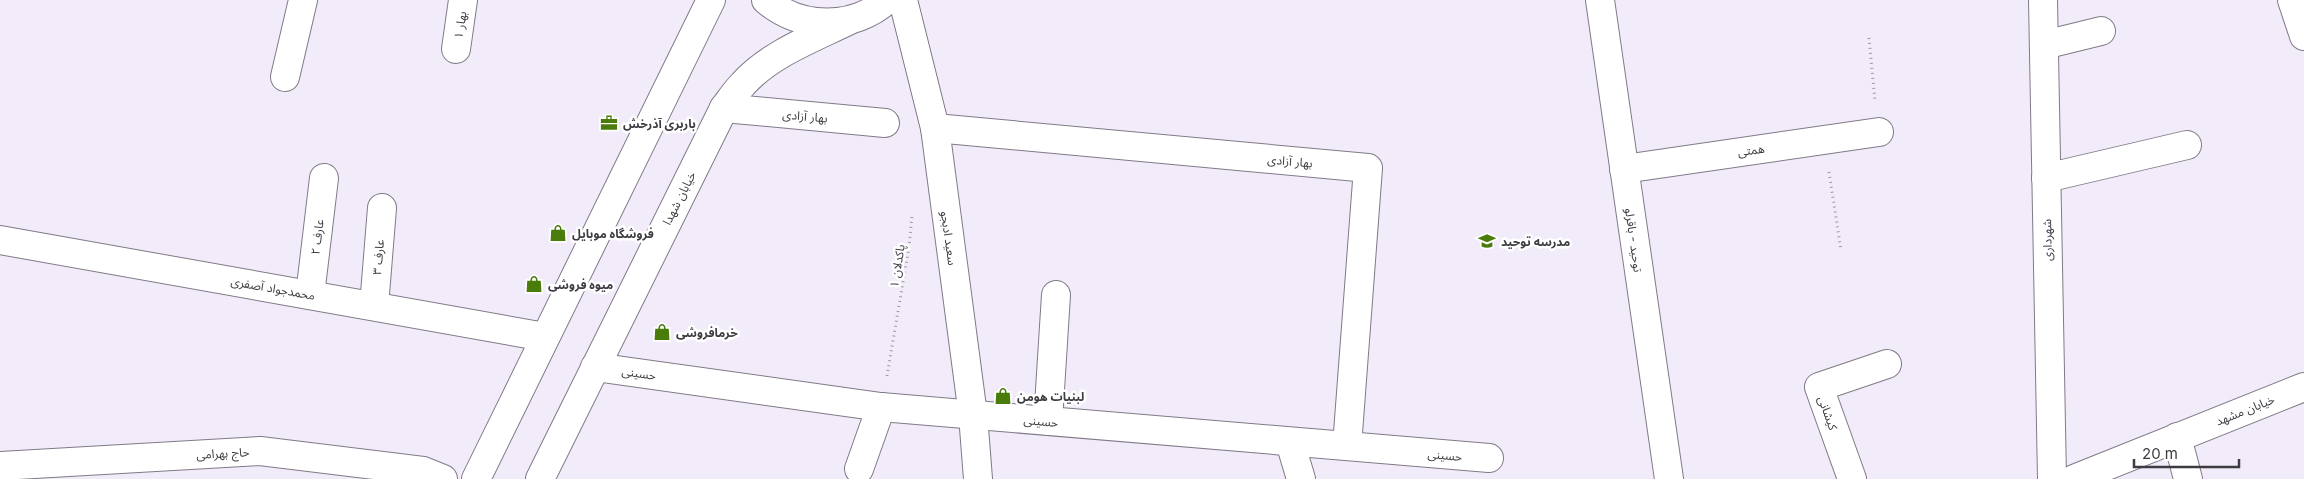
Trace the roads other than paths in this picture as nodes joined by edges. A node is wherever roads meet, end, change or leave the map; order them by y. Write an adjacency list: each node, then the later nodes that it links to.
1 (304, 0): 15 (street)
2 (463, 0): 14 (street, بهار ۱)
3 (711, 0): 29 (street)
4 (766, 0): 10 (street)
5 (887, 0): 10 (street, خیابان شهدا)
6 (904, 0): 18 (street, سعید ادبجو)
7 (1600, 0): 21 (street, توحید - باقرلو)
8 (2043, 0): 13 (street, شهرداری)
9 (2292, 0): 12 (street)
10 (848, 21): 16 (street, خیابان شهدا)
11 (2101, 31): 13 (street)
12 (2304, 36)
13 (2044, 46): 23 (street, شهرداری)
14 (456, 49)
15 (285, 77)
16 (724, 108): 17 (street, بهار آزادی); 31 (street, خیابان شهدا)
17 (885, 123)
18 (934, 128): 34 (street, سعید ادبجو); 38 (street, بهار آزادی)
19 (1879, 132): 21 (street, همتی)
20 (2187, 144): 23 (street)
21 (1624, 169): 48 (street, توحید - باقرلو)
22 (324, 178): 26 (street, عارف ۲)
23 (2046, 178): 50 (street, شهرداری)
24 (382, 208): 28 (street, عارف ۳)
25 (0, 240): 26 (street, محمدجواد آصفری)
26 (310, 295): 28 (street, محمدجواد آصفری)
27 (1056, 295): 35 (street)
28 (374, 306): 29 (street, محمدجواد آصفری)
29 (545, 337): 44 (street)
30 (1887, 364): 49 (street, کیشانی)
31 (595, 367): 33 (street, حسینی); 45 (street, خیابان شهدا)
32 (2304, 387): 36 (street, خیابان مشهد)
33 (881, 407): 34 (street, حسینی); 41 (street)
34 (973, 415): 35 (street, حسینی); 46 (street, سعید ادبجو)
35 (1048, 421): 37 (street, حسینی)
36 (2177, 437): 51 (street, خیابان مشهد); 52 (street)
37 (1290, 442): 38 (street, حسینی); 47 (street)
38 (1347, 446): 39 (street, حسینی)
39 (1490, 458)
40 (0, 466): 42 (street, حاج بهرامی)
41 (859, 469)
42 (44, 471): 43 (street, حاج بهرامی)
43 (443, 479)
44 (476, 479)
45 (540, 479)
46 (978, 479)
47 (1301, 479)
48 (1668, 479)
49 (1852, 479)
50 (2052, 479)
51 (2074, 479)
52 (2188, 479)

